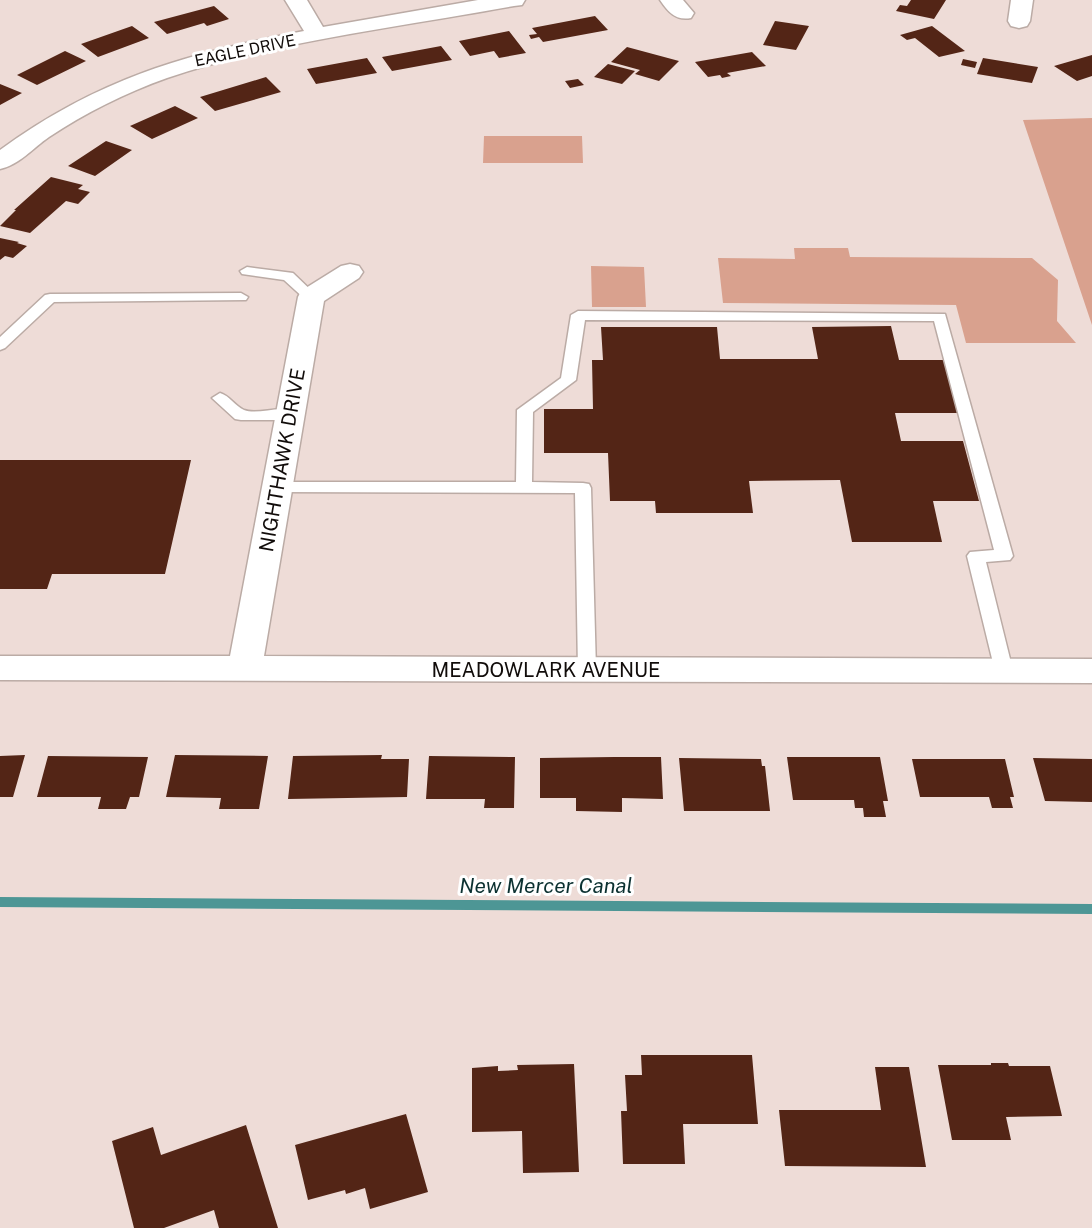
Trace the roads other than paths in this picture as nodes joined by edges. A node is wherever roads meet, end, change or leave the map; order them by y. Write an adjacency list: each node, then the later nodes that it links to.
1 (296, 0): 5 (street)
2 (513, 0): 5 (street, EAGLE DRIVE)
3 (1022, 0): 4 (street)
4 (1019, 21)
5 (317, 35): 6 (street, EAGLE DRIVE)
6 (0, 162)
7 (247, 271): 10 (lane)
8 (350, 272): 10 (street)
9 (241, 297): 11 (lane)
10 (311, 297): 13 (street, NIGHTHAWK DRIVE)
11 (0, 345)
12 (220, 398): 13 (lane)
13 (289, 415): 14 (street, NIGHTHAWK DRIVE)
14 (277, 487): 15 (lane); 17 (street, NIGHTHAWK DRIVE)
15 (524, 488): 18 (lane); 19 (lane)
16 (0, 668): 17 (street, MEADOWLARK AVENUE)
17 (245, 669): 18 (street, MEADOWLARK AVENUE)
18 (587, 670): 19 (street, MEADOWLARK AVENUE)
19 (1004, 671): 20 (street, MEADOWLARK AVENUE)
20 (1092, 671)

